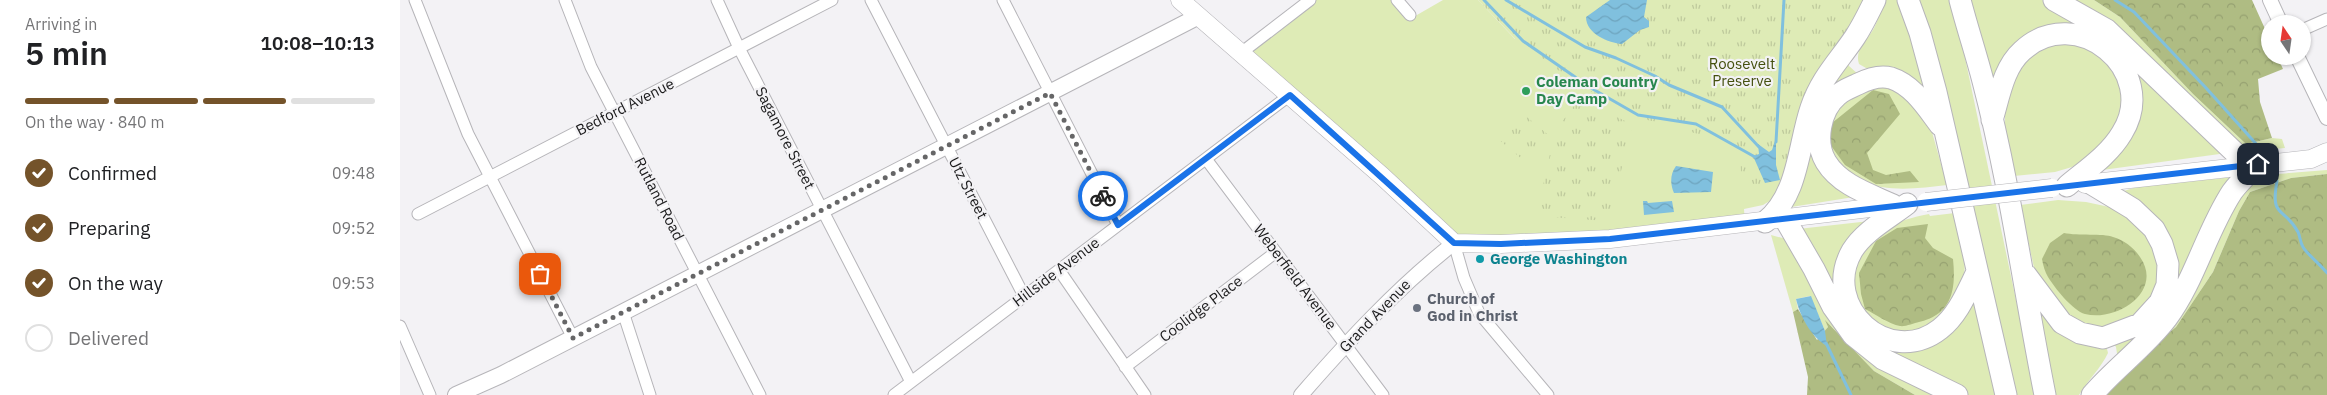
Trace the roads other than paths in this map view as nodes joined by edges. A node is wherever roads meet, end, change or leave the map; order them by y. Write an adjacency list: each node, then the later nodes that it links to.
1 (414, 0): 35 (street)
2 (565, 0): 27 (street, Rutland Road)
3 (717, 0): 21 (street, Sagamore Street)
4 (832, 0): 21 (street, Bedford Avenue)
5 (871, 0): 31 (street, Utz Street)
6 (1003, 0): 25 (street)
7 (1180, 0): 17 (main road)
8 (1310, 0): 22 (street)
9 (1397, 0): 15 (street)
10 (1875, 0): 20 (highway)
11 (1908, 0): 30 (highway)
12 (1960, 0): 29 (highway)
13 (2054, 0): 34 (highway)
14 (2270, 0): 16 (street)
15 (1410, 15)
16 (2277, 15)
17 (1198, 16): 22 (main road); 25 (main road)
18 (2327, 19): 19 (street)
19 (2311, 26)
20 (1855, 38): 24 (highway); 41 (highway)
21 (739, 48): 27 (street, Bedford Avenue); 39 (street, Sagamore Street)
22 (1241, 52): 26 (main road)
23 (2301, 65): 28 (street)
24 (1870, 78): 30 (highway); 38 (highway)
25 (1050, 93): 31 (main road); 42 (street)
26 (1290, 95): 33 (street, Hillside Avenue); 43 (main road)
27 (615, 112): 35 (street, Bedford Avenue); 48 (street, Rutland Road)
28 (2327, 118)
29 (1992, 121): 37 (highway); 45 (highway)
30 (1945, 131): 47 (highway)
31 (946, 146): 39 (main road); 49 (street, Utz Street)
32 (2327, 152): 34 (main road)
33 (1206, 159): 42 (street, Hillside Avenue); 44 (street, Weberfield Avenue)
34 (2253, 165): 36 (main road); 57 (highway)
35 (490, 176): 40 (street, Bedford Avenue); 52 (street)
36 (2090, 183): 37 (main road); 53 (highway)
37 (2059, 187): 38 (main road, bridge)
38 (1909, 204): 41 (main road); 47 (highway)
39 (822, 210): 48 (main road); 56 (street, Sagamore Street)
40 (418, 214)
41 (1775, 221): 43 (main road); 67 (highway)
42 (1118, 225): 46 (street, Hillside Avenue)
43 (1454, 243): 54 (street, Grand Avenue); 66 (street)
44 (1276, 252): 54 (street, Weberfield Avenue); 55 (street, Coolidge Place)
45 (2022, 269): 53 (highway); 69 (highway)
46 (1059, 270): 49 (street, Hillside Avenue); 55 (street)
47 (1978, 272): 68 (highway)
48 (698, 274): 50 (main road); 61 (street, Rutland Road)
49 (1024, 296): 56 (street, Hillside Avenue)
50 (623, 312): 52 (main road); 60 (street)
51 (400, 326): 58 (street)
52 (573, 338): 59 (main road)
53 (2103, 338): 57 (highway)
54 (1347, 345): 64 (street, Grand Avenue); 65 (street, Weberfield Avenue)
55 (1126, 367): 63 (street)
56 (911, 382): 62 (street, Hillside Avenue)
57 (2099, 387)
58 (430, 395)
59 (456, 395)
60 (650, 395)
61 (760, 395)
62 (894, 395)
63 (1144, 395)
64 (1302, 395)
65 (1384, 395)
66 (1548, 395)
67 (1957, 395)
68 (2006, 395)
69 (2045, 395)

